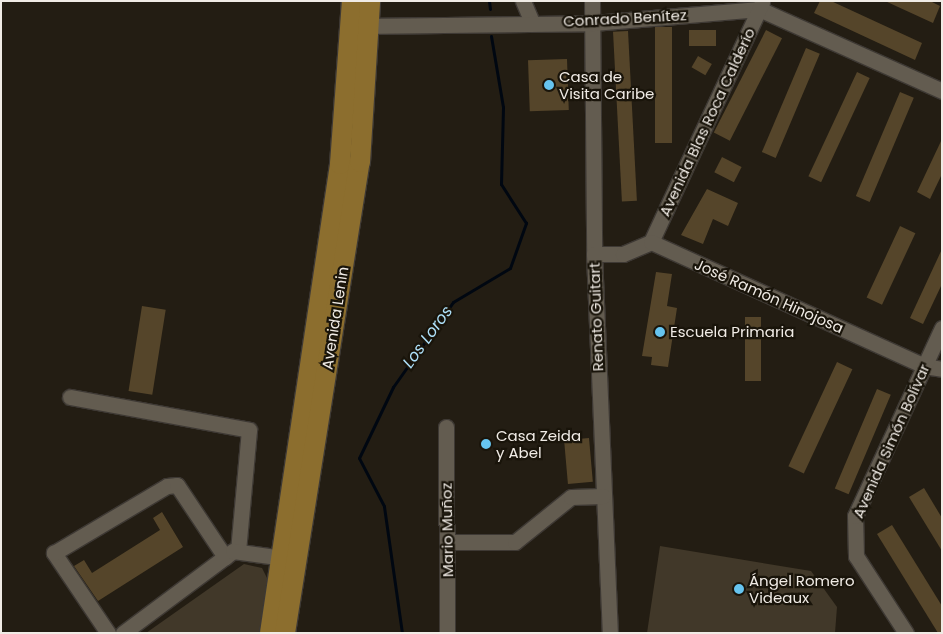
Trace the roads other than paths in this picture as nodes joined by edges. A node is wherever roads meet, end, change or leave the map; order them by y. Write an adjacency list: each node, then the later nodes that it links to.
1 (352, 1): 8 (main road, Avenida Lenin)
2 (370, 1): 8 (main road, Avenida Lenin)
3 (522, 1): 6 (street)
4 (592, 1): 7 (street, Renato Guitart)
5 (760, 5): 7 (street, Conrado Benítez); 9 (street, Conrado Benítez); 10 (street, Avenida Blas Roca Calderío)
6 (532, 22): 7 (street, Conrado Benítez); 8 (street, Conrado Benítez)
7 (593, 22): 11 (street, Renato Guitart)
8 (360, 26): 20 (main road, Avenida Lenin)
9 (942, 92)
10 (651, 242): 11 (street); 13 (street, José Ramón Hinojosa)
11 (594, 254): 17 (street, Renato Guitart)
12 (942, 328): 13 (street, Avenida Simón Bolívar)
13 (924, 366): 14 (street, José Ramón Hinojosa); 27 (street, Avenida Simón Bolívar)
14 (942, 369)
15 (70, 397): 19 (street)
16 (446, 427): 18 (street, Mario Muñoz)
17 (603, 496): 18 (street); 26 (street, Renato Guitart)
18 (448, 542): 25 (street, Mario Muñoz)
19 (232, 554): 20 (street); 21 (street); 22 (street)
20 (290, 559): 23 (main road, Avenida Lenin); 24 (main road, Avenida Lenin)
21 (108, 633)
22 (123, 633)
23 (270, 633)
24 (285, 633)
25 (448, 633)
26 (610, 633)
27 (906, 633)

